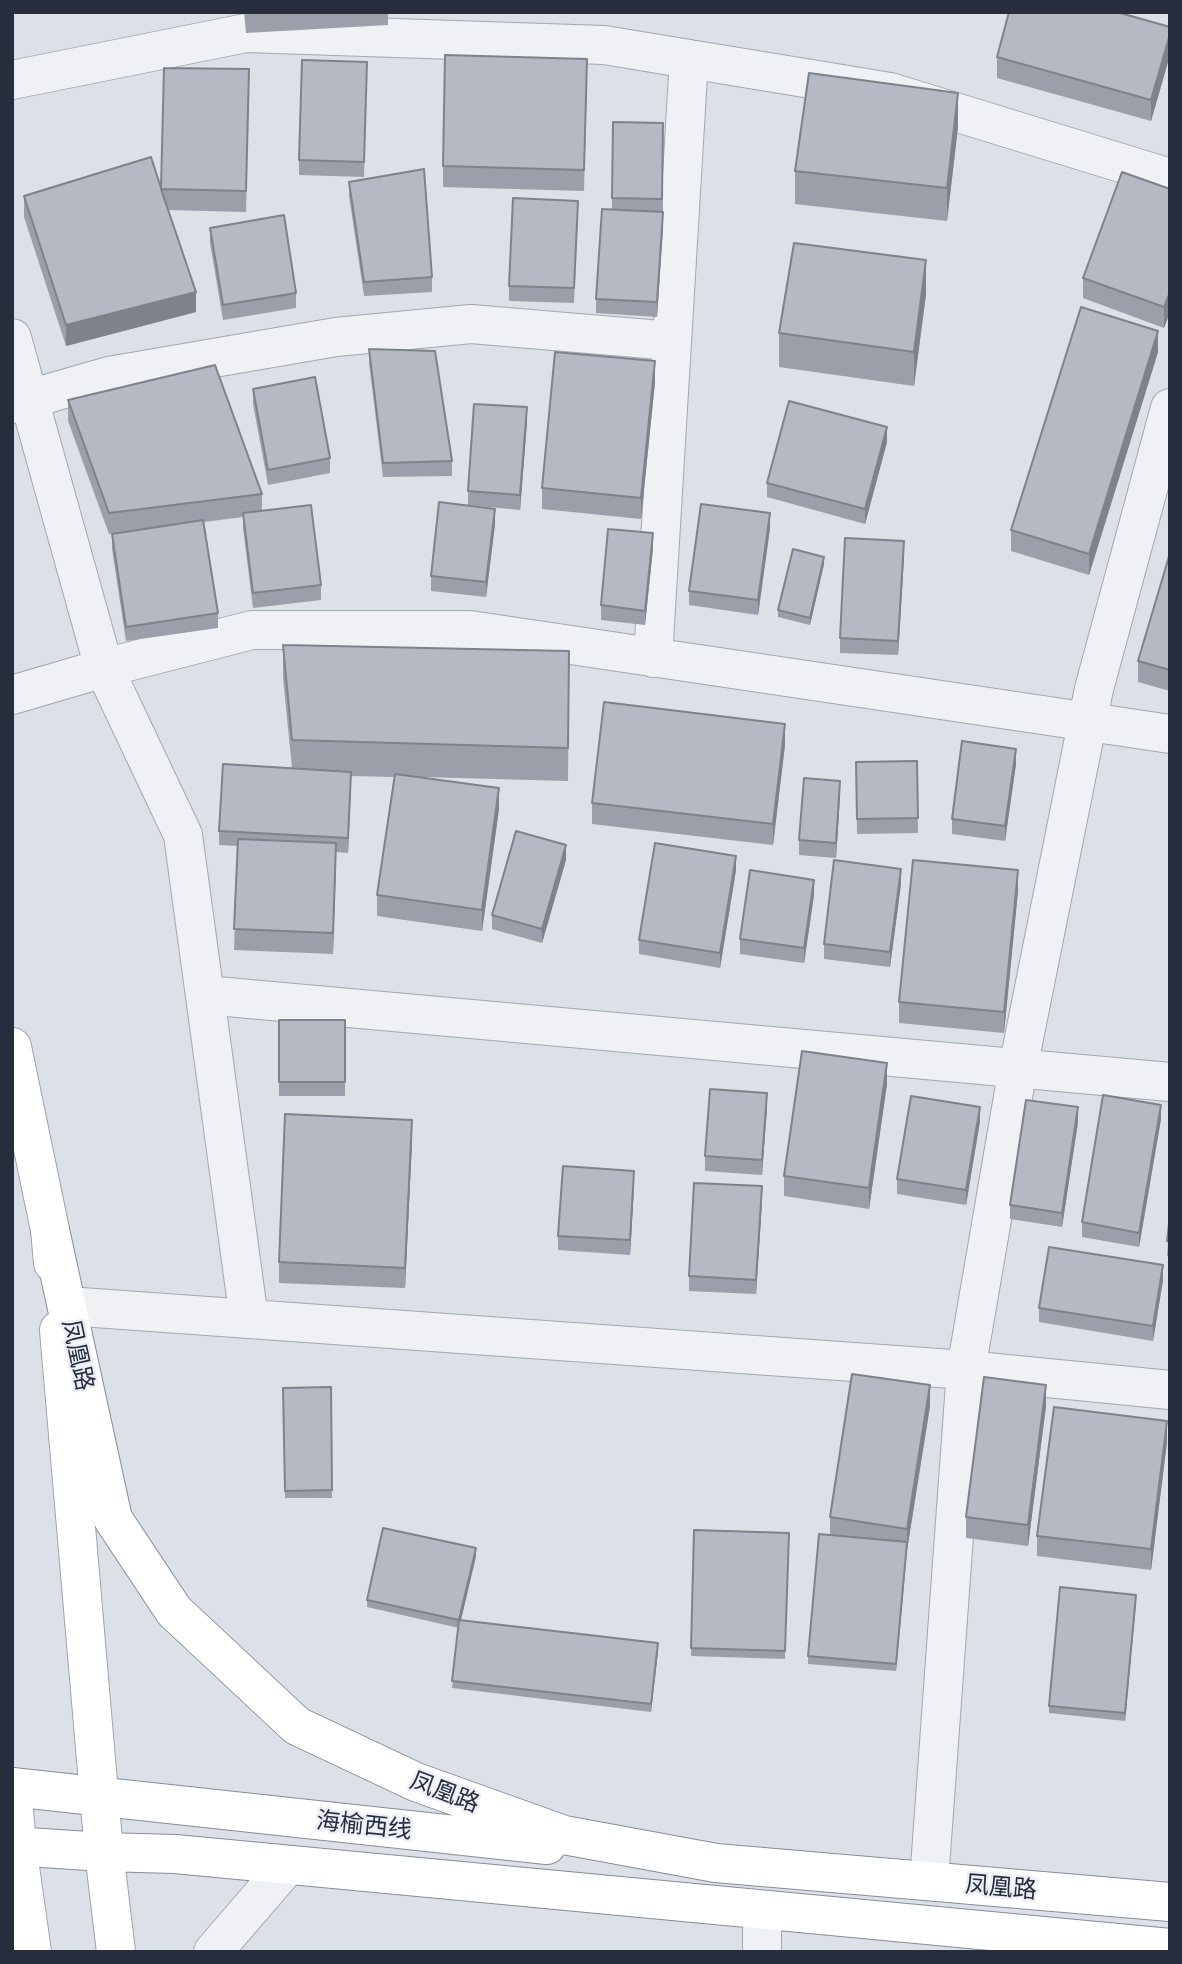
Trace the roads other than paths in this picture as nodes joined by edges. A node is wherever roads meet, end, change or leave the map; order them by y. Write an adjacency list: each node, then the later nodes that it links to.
1 (689, 58): 2 (street); 3 (street); 5 (street)
2 (12, 80)
3 (1170, 178)
4 (12, 338): 6 (street)
5 (672, 341): 6 (street); 8 (street)
6 (20, 402): 9 (street)
7 (1170, 408): 11 (street)
8 (653, 658): 9 (street); 11 (street)
9 (104, 668): 10 (street); 13 (street)
10 (12, 695)
11 (1087, 723): 12 (street); 15 (street)
12 (1170, 734)
13 (205, 995): 15 (street); 19 (street)
14 (12, 1046): 17 (main road, 凤凰路)
15 (1018, 1068): 16 (street); 20 (street)
16 (1170, 1082)
17 (50, 1230): 18 (main road, 凤凰路); 23 (main road, 凤凰路)
18 (67, 1306): 19 (street); 26 (main road, 凤凰路)
19 (249, 1320): 20 (street)
20 (966, 1370): 21 (street); 28 (street)
21 (1170, 1391)
22 (12, 1787): 23 (main road, 海榆西线); 24 (main road)
23 (100, 1796): 25 (main road, 凤凰路); 26 (main road, 海榆西线)
24 (15, 1846): 25 (main road); 32 (main road)
25 (104, 1852): 27 (main road, 凤凰路); 33 (main road, 凤凰路)
26 (716, 1863): 28 (main road, 凤凰路)
27 (287, 1866): 30 (main road, 凤凰路); 34 (street)
28 (929, 1881): 29 (main road, 凤凰路)
29 (1170, 1902)
30 (762, 1910): 31 (main road, 凤凰路); 35 (street)
31 (1170, 1948)
32 (32, 1952)
33 (116, 1952)
34 (213, 1952)
35 (762, 1952)

